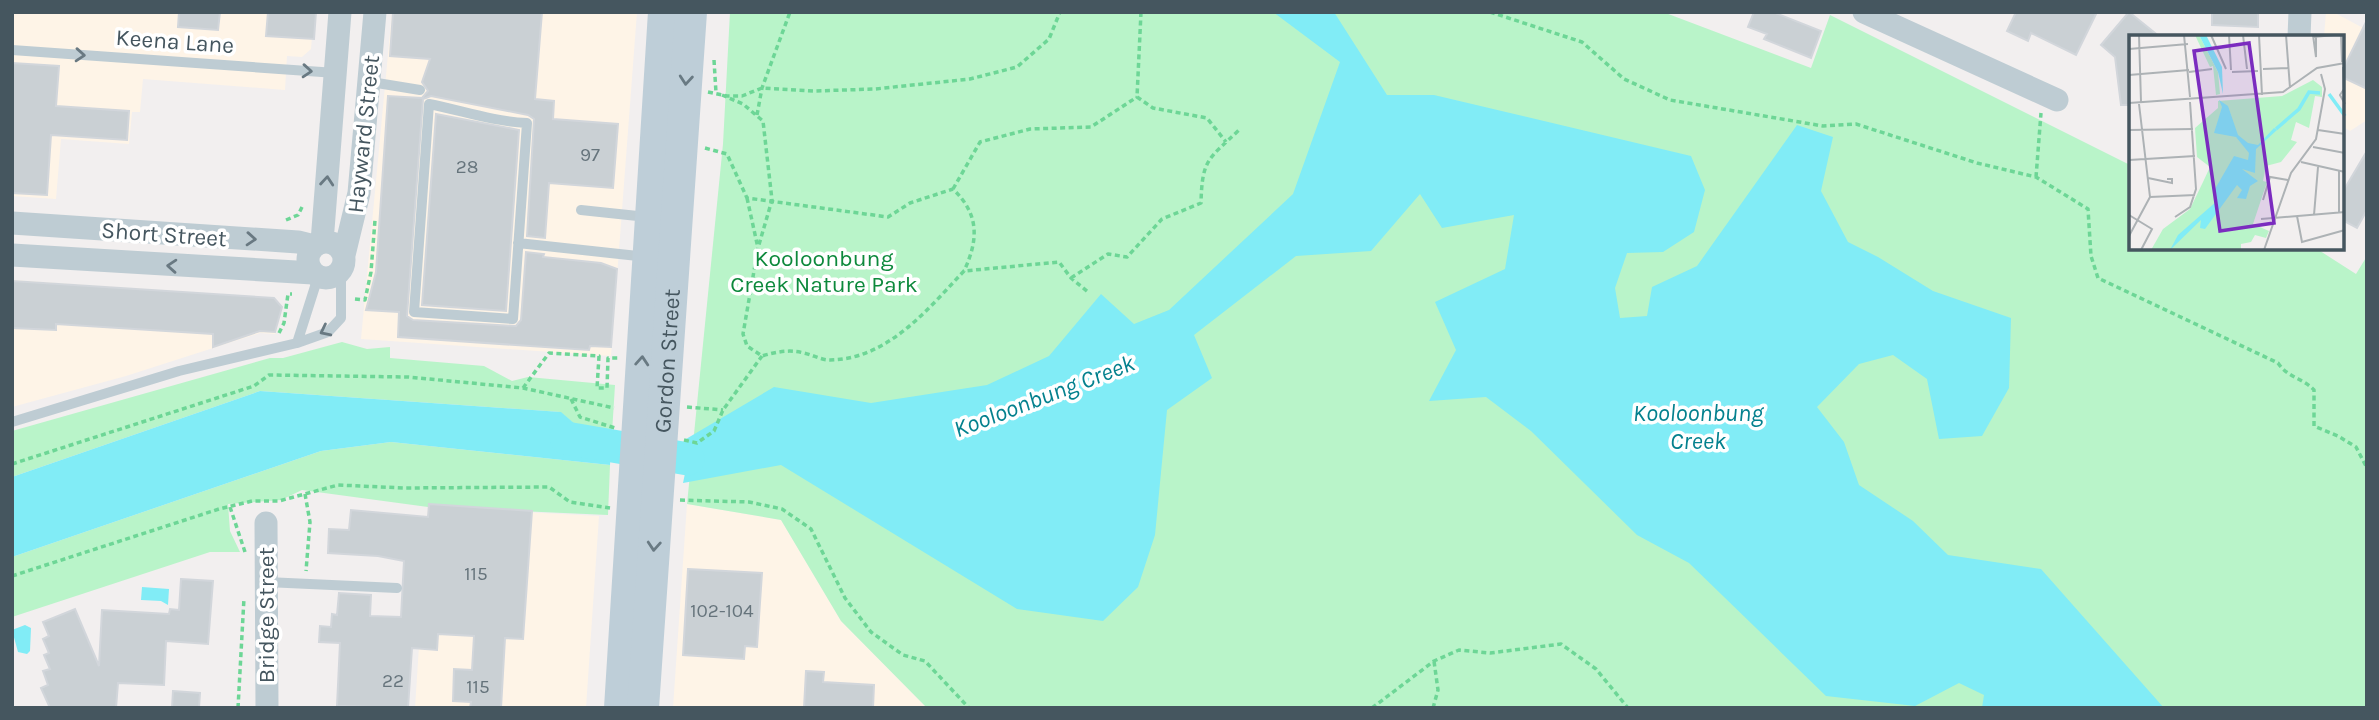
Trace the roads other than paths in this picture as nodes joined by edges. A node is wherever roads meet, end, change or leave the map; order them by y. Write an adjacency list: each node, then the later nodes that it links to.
1 (340, 12): 9 (street, Hayward Street)
2 (375, 12): 10 (street, Hayward Street)
3 (664, 12): 14 (main road, Gordon Street)
4 (691, 12): 23 (main road, Gordon Street, one-way to 23)
5 (1864, 12): 12 (street)
6 (2300, 12): 7 (street)
7 (2299, 35)
8 (12, 50): 9 (lane, Keena Lane, one-way to 9)
9 (336, 73): 17 (street, Hayward Street, one-way to 9)
10 (371, 82): 11 (lane); 20 (street, Hayward Street)
11 (420, 90)
12 (2057, 100)
13 (581, 210): 14 (lane)
14 (653, 217): 19 (main road, Gordon Street)
15 (12, 223): 17 (street, Short Street, one-way to 17)
16 (518, 243): 16 (lane); 19 (lane)
17 (318, 244): 20 (street); 21 (street)
18 (12, 255): 21 (street, Short Street, one-way to 18)
19 (650, 257): 23 (main road, Gordon Street, one-way to 19)
20 (343, 263): 21 (street); 22 (lane, Hayward Street, one-way to 22)
21 (316, 275): 22 (lane)
22 (297, 343): 24 (lane, Hayward Street)
23 (649, 415): 25 (main road, Gordon Street)
24 (12, 422)
25 (657, 485): 30 (main road, Gordon Street); 31 (main road, Gordon Street, one-way to 31)
26 (266, 523): 27 (street, Bridge Street)
27 (256, 583): 28 (lane); 29 (street, Bridge Street)
28 (397, 588)
29 (267, 708)
30 (620, 708)
31 (643, 708)

